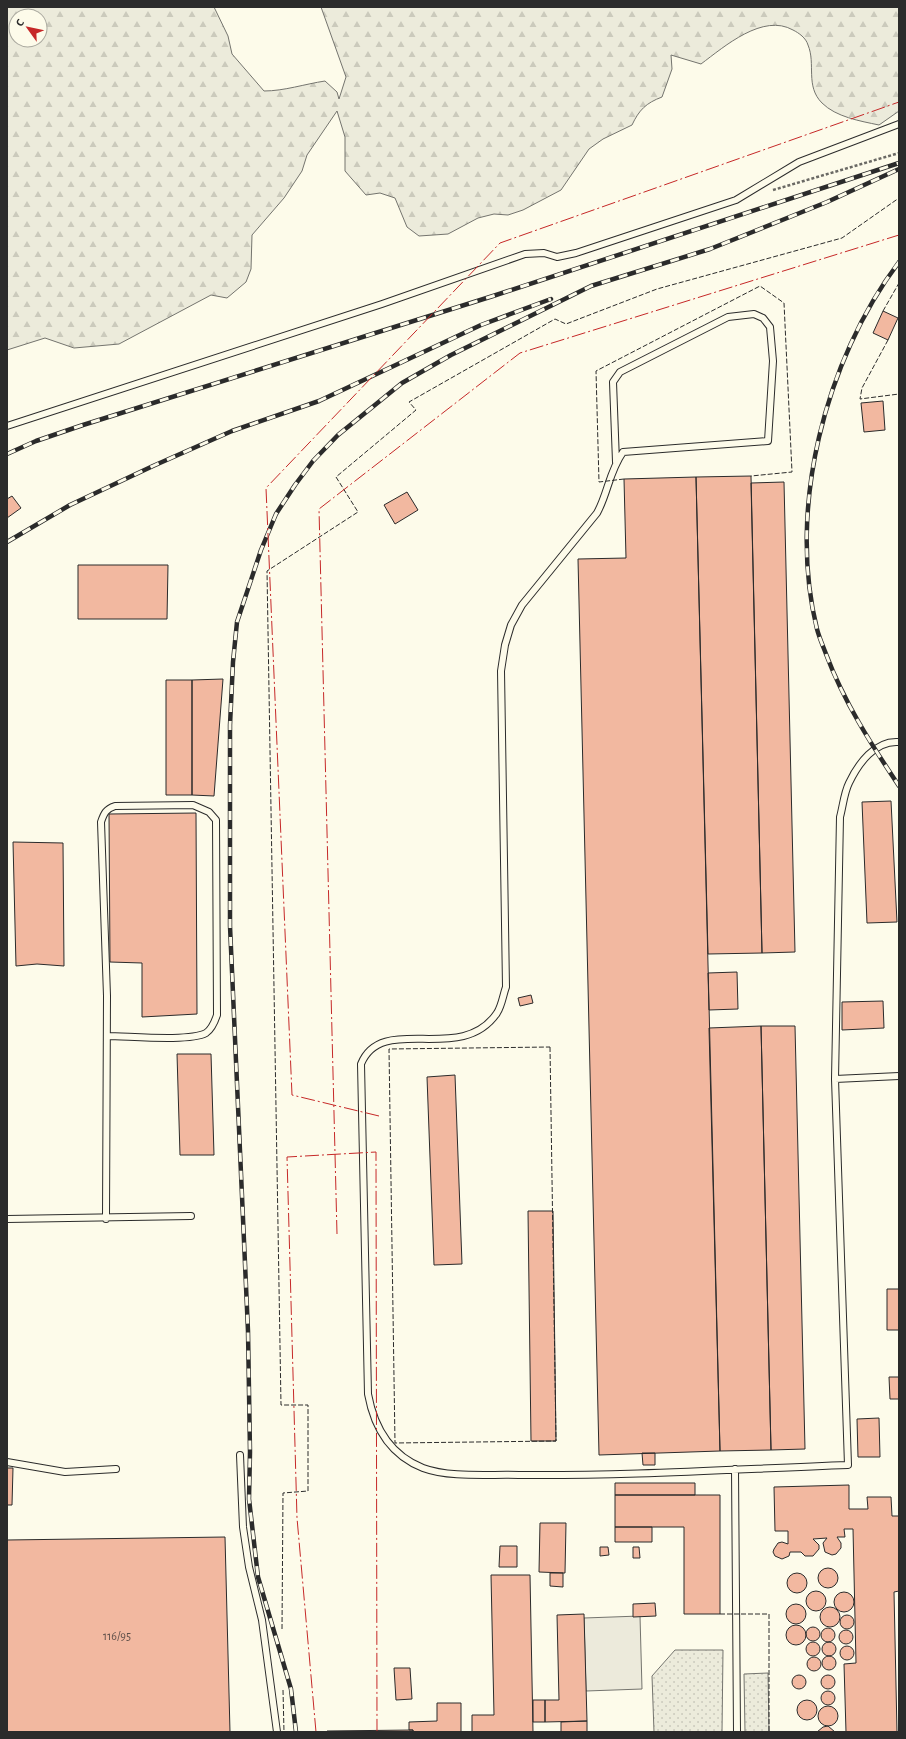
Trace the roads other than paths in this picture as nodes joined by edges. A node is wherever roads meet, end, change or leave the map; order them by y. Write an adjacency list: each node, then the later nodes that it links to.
1 (899, 124): 2 (lane)
2 (7, 426)
3 (616, 462): 3 (lane); 14 (lane)
4 (899, 742): 7 (lane)
5 (107, 1036): 5 (lane); 9 (lane)
6 (899, 1076): 7 (lane)
7 (835, 1079): 14 (lane)
8 (191, 1216): 9 (lane)
9 (106, 1219): 10 (lane)
10 (7, 1220)
11 (240, 1455): 15 (lane)
12 (7, 1462): 13 (lane)
13 (116, 1469)
14 (735, 1469): 16 (lane)
15 (277, 1732)
16 (737, 1732)

